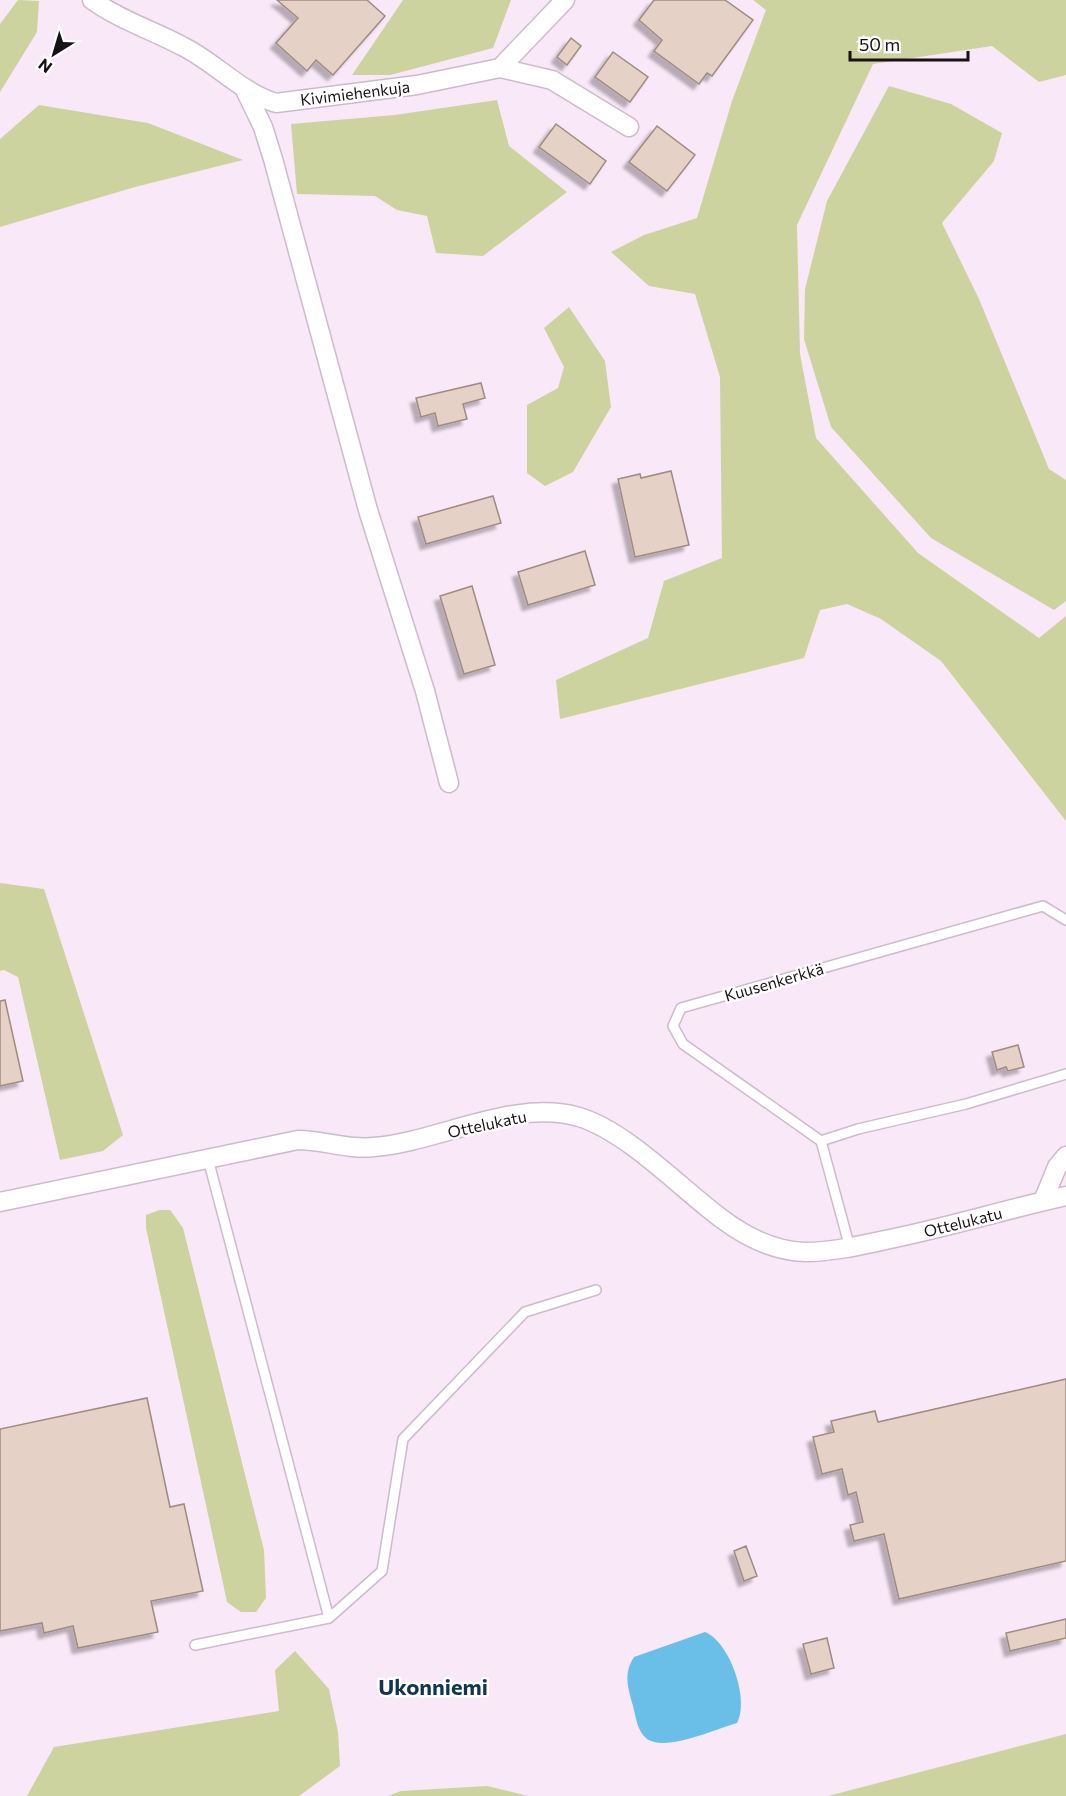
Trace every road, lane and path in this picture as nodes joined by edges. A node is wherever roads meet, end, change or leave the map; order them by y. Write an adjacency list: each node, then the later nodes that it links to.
1 (92, 0): 4 (street, Kivimiehenkuja)
2 (566, 0): 3 (street)
3 (500, 68): 4 (street, Kivimiehenkuja); 5 (street, Kivimiehenkuja)
4 (244, 88): 6 (street)
5 (629, 127)
6 (449, 783)
7 (1066, 920): 9 (lane, Kuusenkerkkä)
8 (1066, 1074): 9 (lane)
9 (821, 1141): 15 (lane)
10 (1066, 1156): 13 (street)
11 (208, 1159): 14 (street, Ottelukatu); 15 (street, Ottelukatu); 17 (lane)
12 (1066, 1196): 13 (street, Ottelukatu)
13 (1043, 1201): 15 (street, Ottelukatu)
14 (0, 1202)
15 (850, 1248)
16 (596, 1290): 17 (lane)
17 (329, 1618): 18 (lane)
18 (195, 1645)

